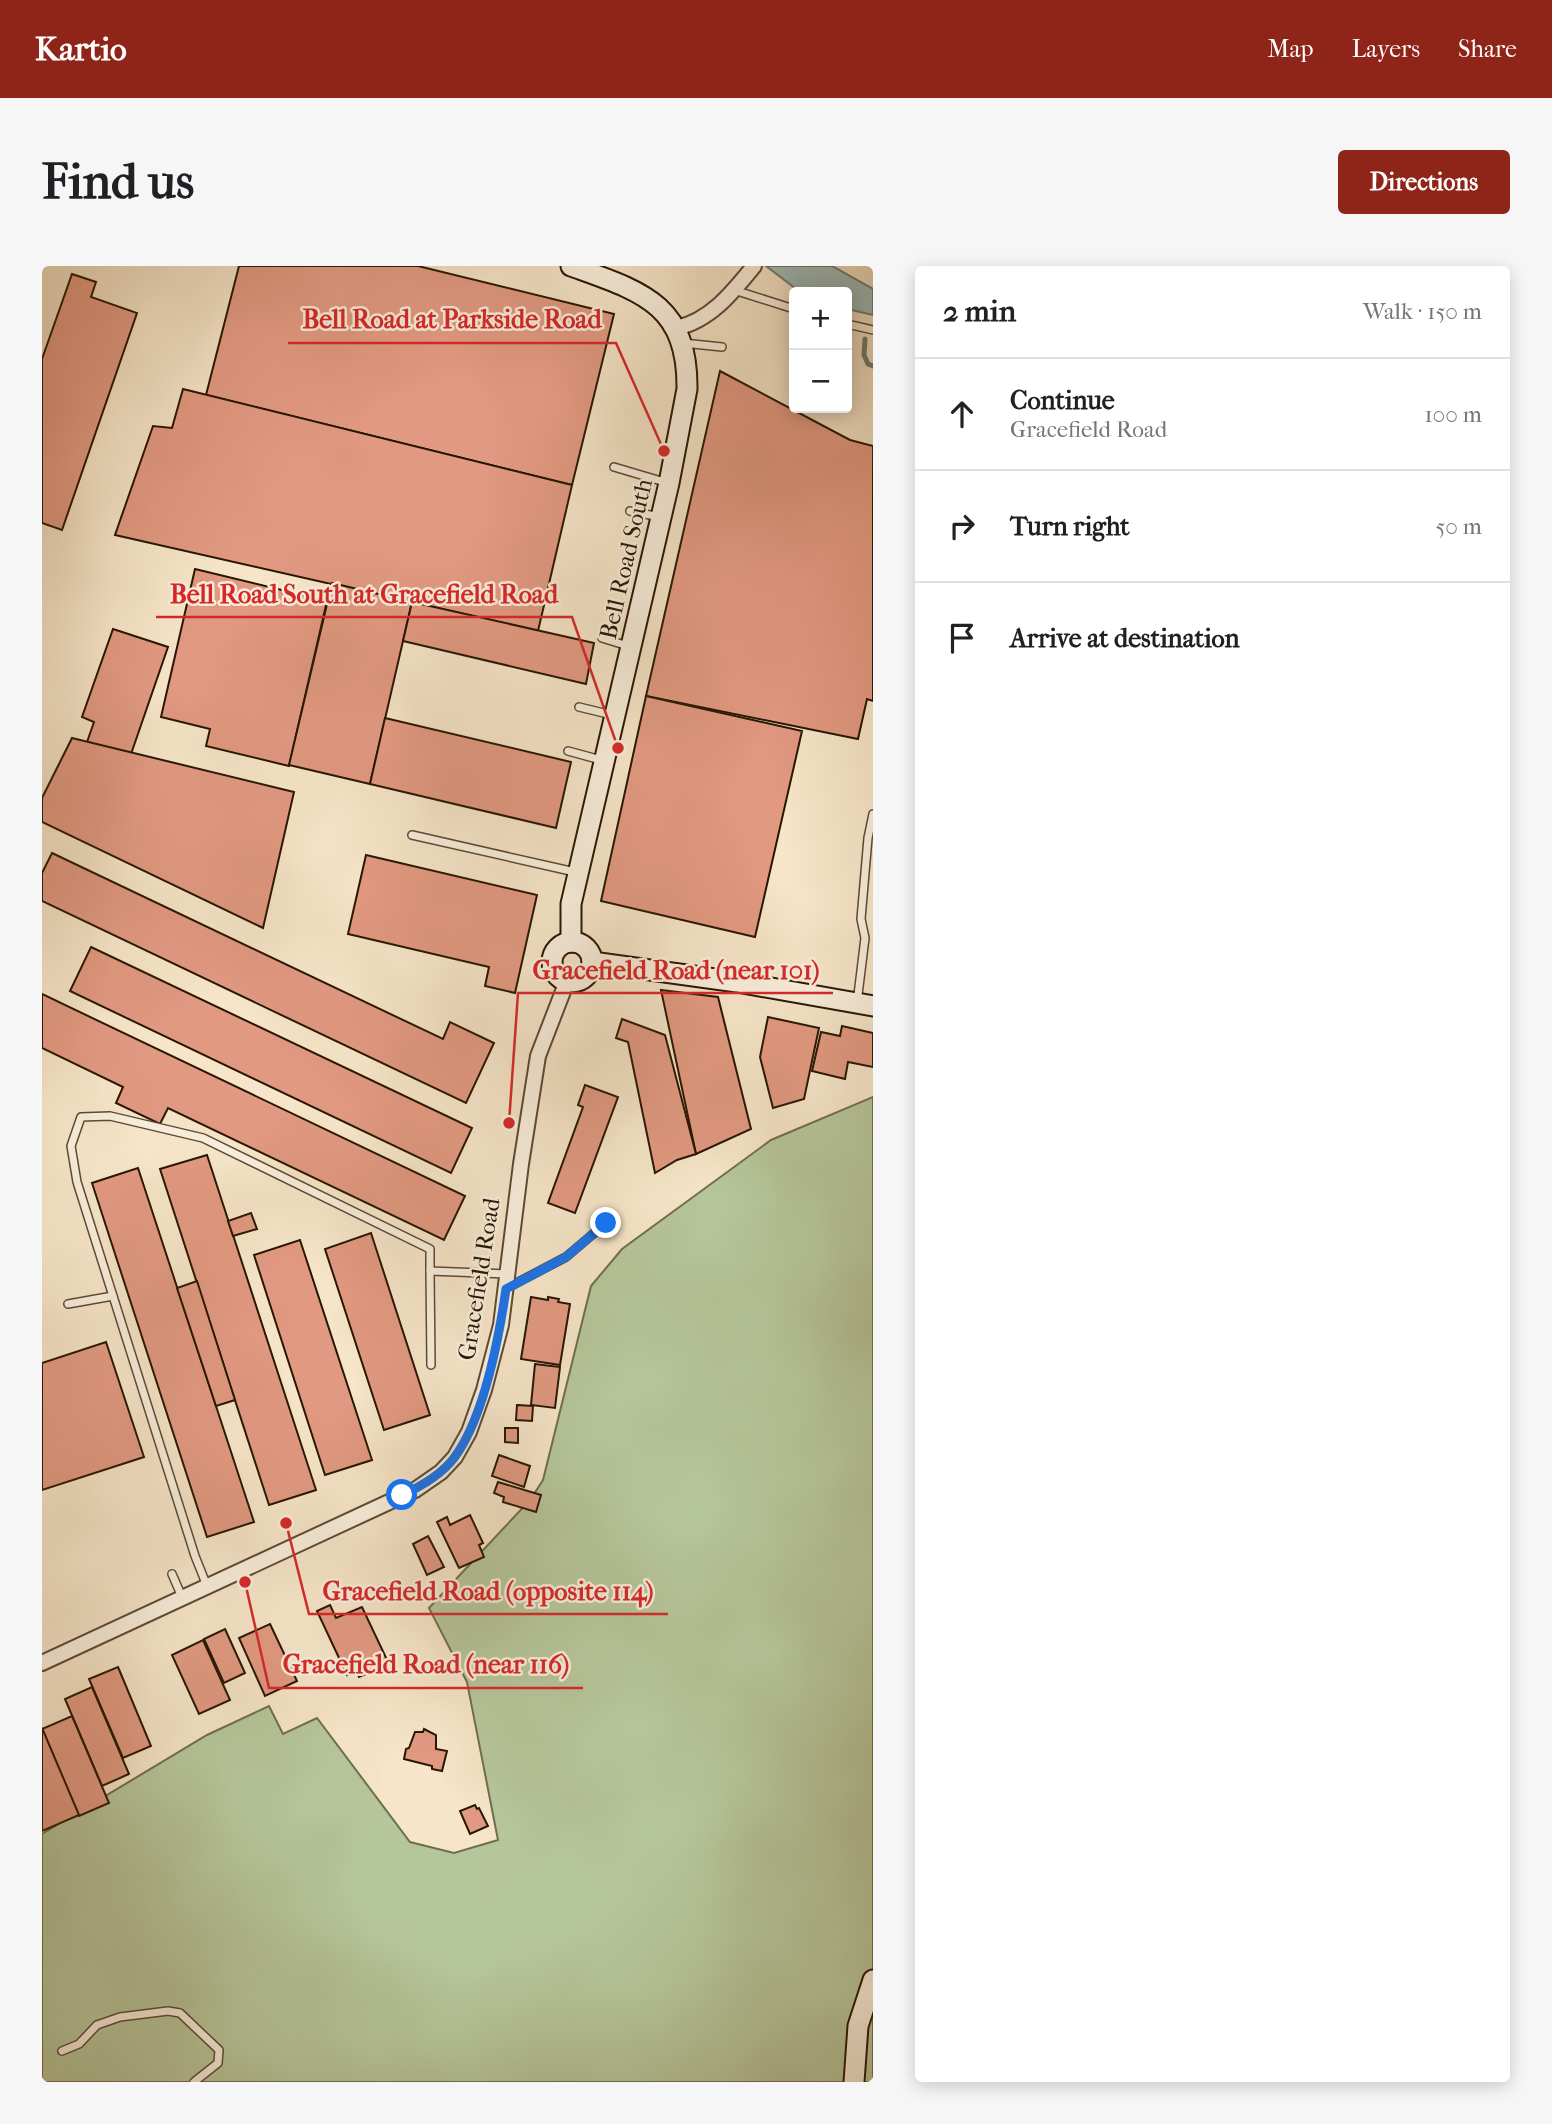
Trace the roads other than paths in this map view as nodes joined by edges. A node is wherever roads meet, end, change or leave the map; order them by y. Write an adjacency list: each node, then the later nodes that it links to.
1 (571, 266): 7 (main road)
2 (754, 266): 3 (street)
3 (733, 290): 4 (lane); 7 (street)
4 (789, 307)
5 (852, 325): 6 (lane)
6 (873, 330)
7 (679, 336): 8 (lane); 10 (main road, Bell Road South)
8 (722, 347)
9 (614, 467): 10 (lane)
10 (669, 484): 12 (main road, Bell Road South)
11 (630, 511): 12 (lane)
12 (661, 518): 14 (main road, Bell Road South)
13 (602, 638): 14 (lane)
14 (632, 647): 16 (main road, Bell Road South)
15 (579, 706): 16 (lane)
16 (616, 716): 18 (main road, Bell Road South)
17 (568, 751): 18 (lane)
18 (606, 761): 21 (main road, Bell Road South)
19 (873, 814): 25 (lane)
20 (412, 835): 21 (lane)
21 (579, 873): 22 (main road, Bell Road South)
22 (571, 942): 23 (main road); 24 (main road)
23 (592, 962): 24 (main road); 25 (main road)
24 (567, 981): 28 (street, Gracefield Road)
25 (865, 1005)
26 (606, 1223): 28 (lane)
27 (430, 1271): 28 (lane); 29 (lane); 31 (lane)
28 (507, 1281): 33 (street, Gracefield Road)
29 (113, 1296): 30 (lane); 33 (lane)
30 (68, 1304)
31 (431, 1365)
32 (172, 1574): 34 (lane)
33 (207, 1586): 34 (street, Gracefield Road)
34 (182, 1597): 35 (street, Gracefield Road)
35 (42, 1663)
36 (873, 1980): 39 (main road)
37 (62, 2051): 38 (lane)
38 (194, 2082)
39 (855, 2082)

